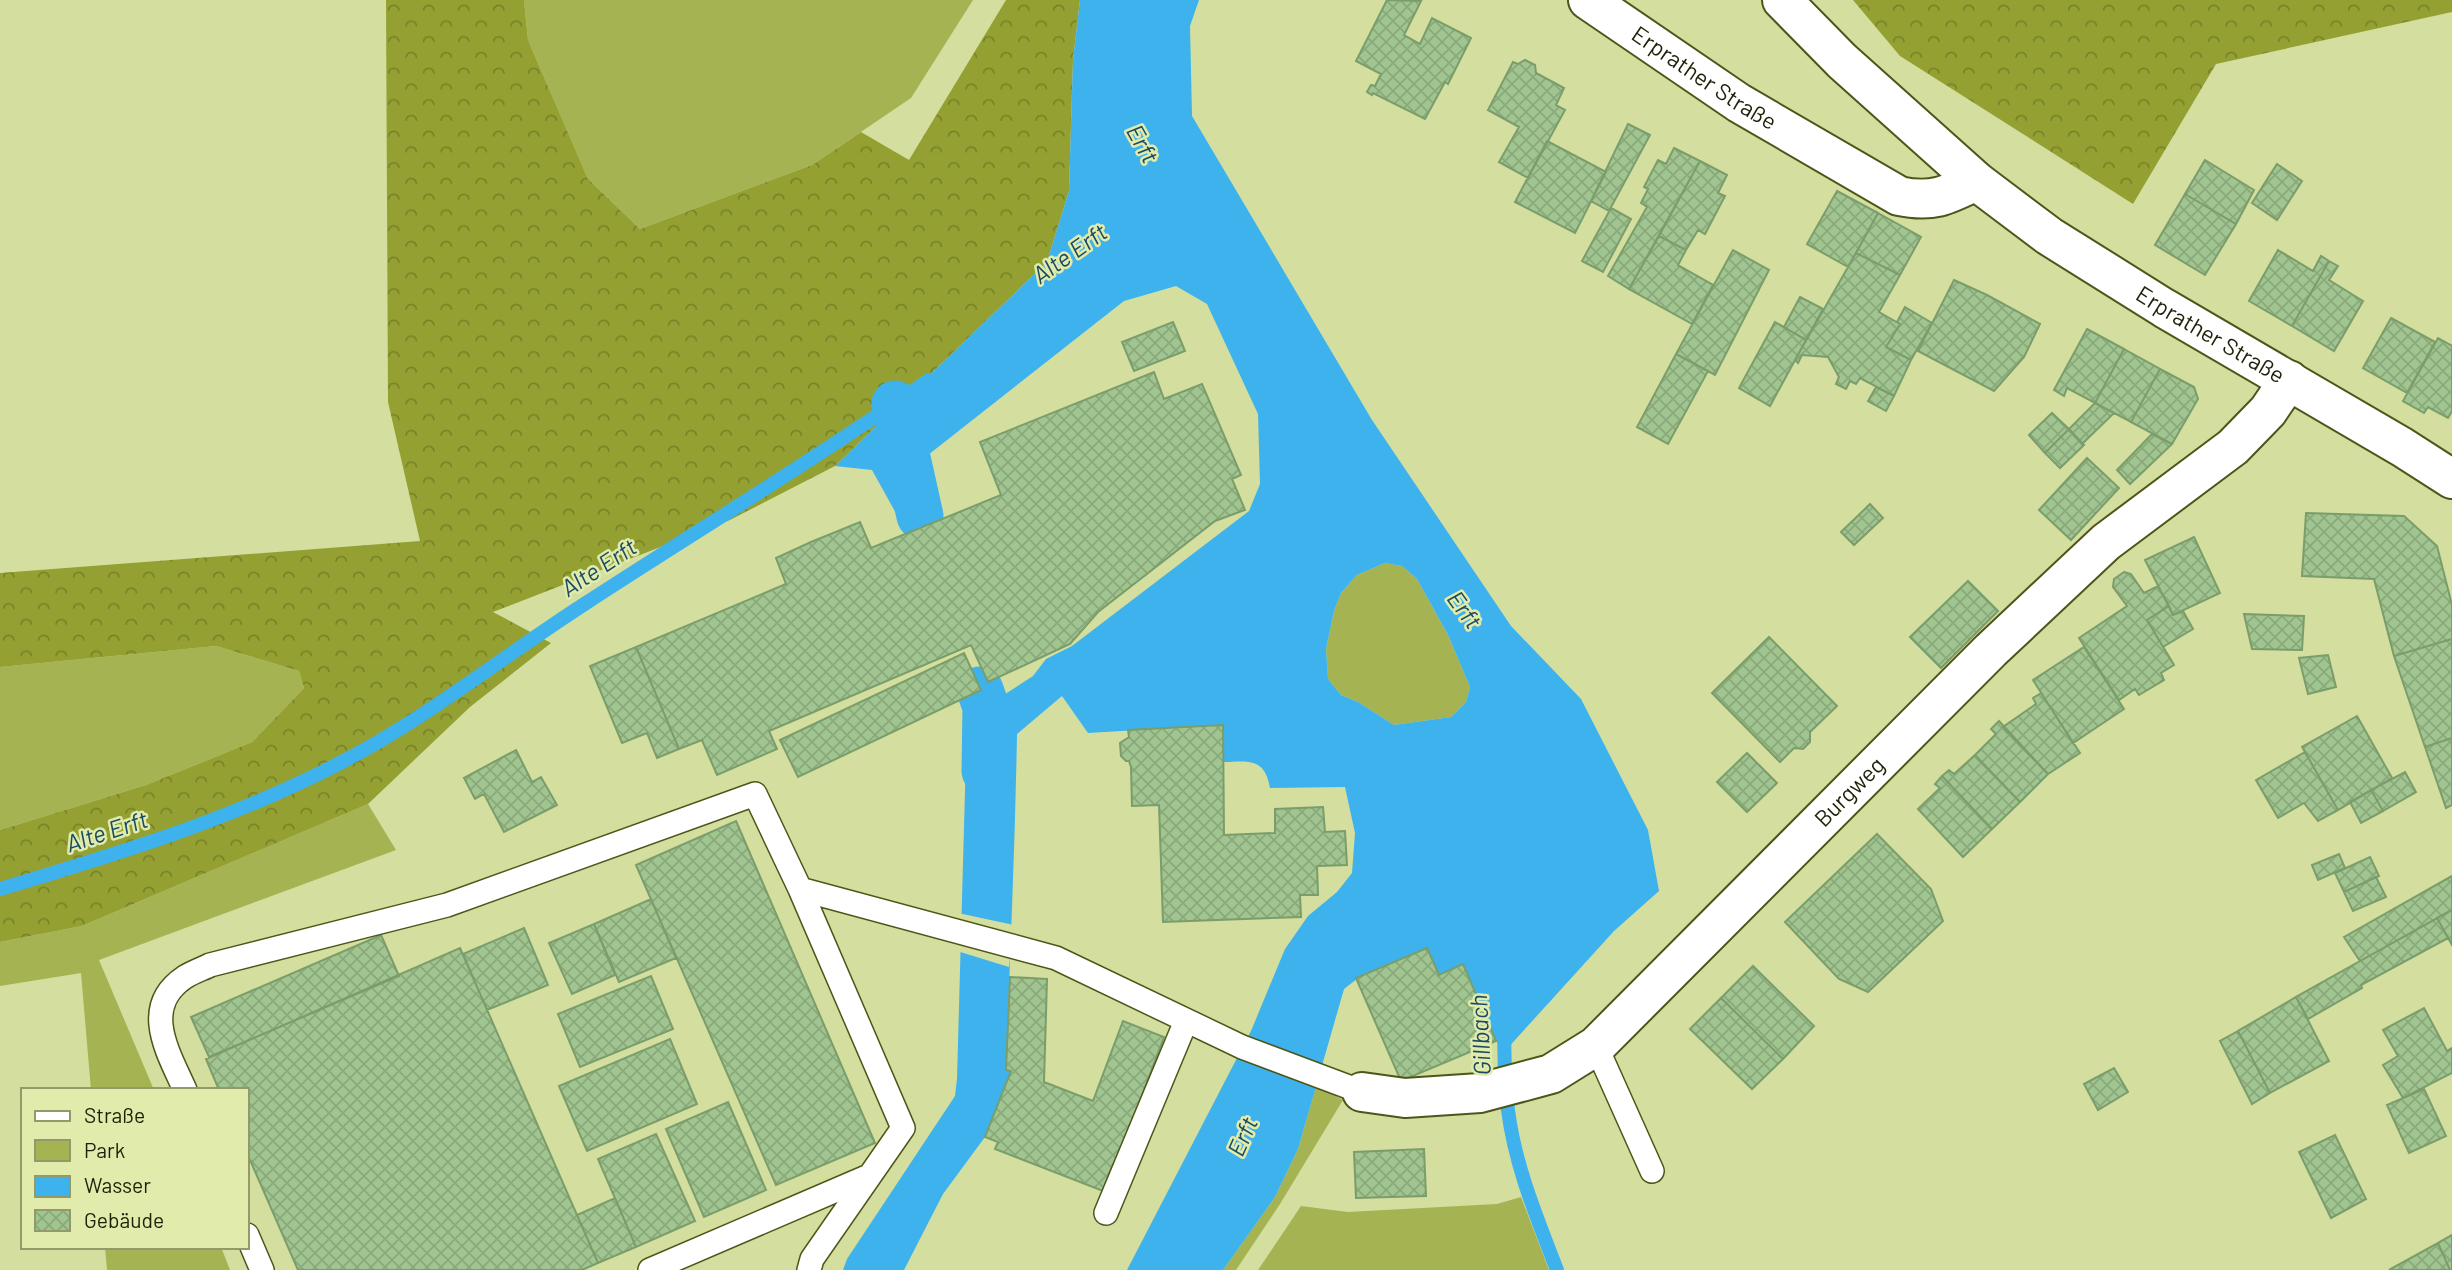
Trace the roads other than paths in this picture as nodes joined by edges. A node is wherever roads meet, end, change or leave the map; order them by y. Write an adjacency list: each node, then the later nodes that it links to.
1 (1588, 0): 3 (street, Erprather Straße)
2 (1782, 0): 3 (street, Erprather Straße)
3 (1976, 181): 4 (street, Erprather Straße)
4 (2289, 380): 5 (street, Erprather Straße); 8 (street, Burgweg)
5 (2452, 478)
6 (800, 889): 7 (lane); 9 (lane); 12 (lane)
7 (1186, 1021): 10 (lane); 13 (lane)
8 (1596, 1046): 10 (street, Burgweg); 11 (lane)
9 (184, 1088)
10 (1362, 1092)
11 (1652, 1171)
12 (869, 1176): 16 (lane); 17 (lane)
13 (1106, 1213)
14 (248, 1237): 15 (lane)
15 (262, 1270)
16 (650, 1270)
17 (809, 1270)

